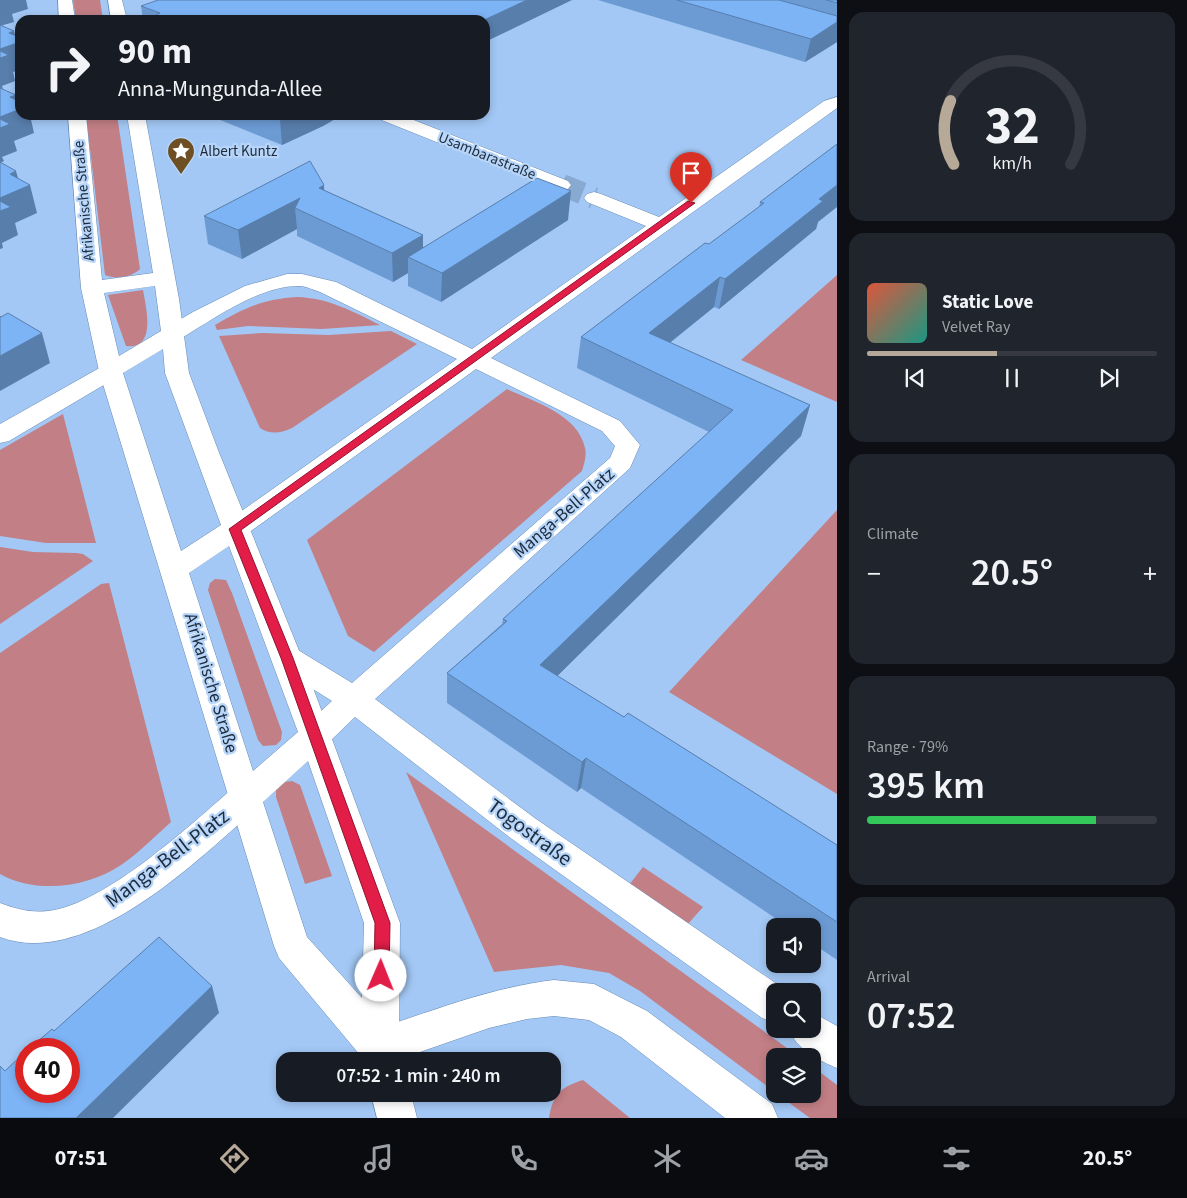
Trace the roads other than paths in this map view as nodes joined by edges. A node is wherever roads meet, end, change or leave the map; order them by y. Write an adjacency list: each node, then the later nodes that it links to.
1 (65, 0): 3 (street)
2 (115, 0): 4 (street)
3 (66, 15)
4 (118, 15)
5 (835, 100): 11 (street)
6 (77, 120): 13 (street, Afrikanische Straße)
7 (137, 120): 12 (street)
8 (398, 120): 9 (street, Usambarastraße)
9 (561, 185)
10 (594, 198): 11 (street)
11 (660, 225): 15 (street)
12 (164, 278): 13 (street, Afrikanische Straße); 14 (street)
13 (92, 288): 16 (street, Afrikanische Straße)
14 (172, 334): 15 (street, Manga-Bell-Platz); 16 (street); 18 (street)
15 (473, 358): 18 (street); 21 (street, Manga-Bell-Platz)
16 (111, 370): 17 (street); 19 (street, Afrikanische Straße)
17 (0, 435)
18 (235, 529): 19 (street); 20 (street)
19 (175, 569): 23 (street, Afrikanische Straße)
20 (287, 658): 21 (street, Togostraße); 22 (street)
21 (353, 699): 22 (street, Manga-Bell-Platz); 25 (street, Togostraße)
22 (315, 736): 23 (street); 29 (street)
23 (246, 797): 24 (street, Manga-Bell-Platz); 28 (street, Afrikanische Straße)
24 (0, 919)
25 (766, 1000)
26 (821, 1038): 27 (street)
27 (837, 1049)
28 (380, 1052)
29 (382, 1052)
30 (387, 1052): 33 (street)
31 (393, 1102): 32 (street)
32 (397, 1118)
33 (758, 1118)

